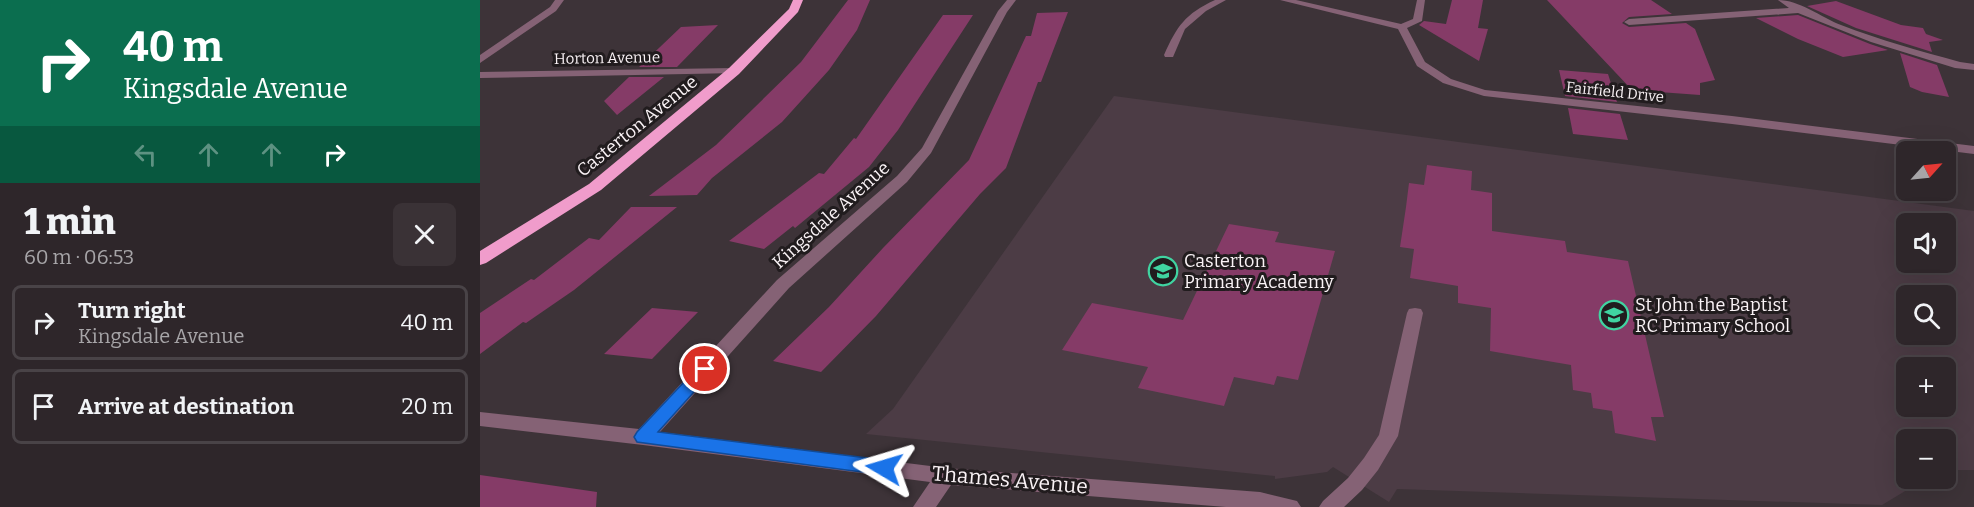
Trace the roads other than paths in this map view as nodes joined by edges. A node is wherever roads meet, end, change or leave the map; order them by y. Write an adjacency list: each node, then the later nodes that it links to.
1 (560, 0): 12 (street)
2 (798, 0): 14 (highway, Casterton Avenue)
3 (1012, 0): 20 (street, Kingsdale Avenue)
4 (1222, 0): 11 (street)
5 (1284, 0): 10 (street)
6 (1421, 0): 10 (street)
7 (1782, 0): 8 (street)
8 (1799, 10): 9 (street); 13 (street)
9 (1629, 21)
10 (1402, 27): 16 (street, Fairfield Drive)
11 (1169, 55)
12 (480, 60)
13 (1972, 68)
14 (734, 71): 15 (street, Horton Avenue); 17 (highway, Casterton Avenue)
15 (480, 75)
16 (1974, 150)
17 (480, 259)
18 (1414, 313): 24 (street)
19 (480, 419): 20 (street, Thames Avenue)
20 (643, 437): 21 (street, Thames Avenue)
21 (946, 476): 22 (street); 23 (street, Thames Avenue)
22 (924, 507)
23 (1290, 507)
24 (1330, 507)

